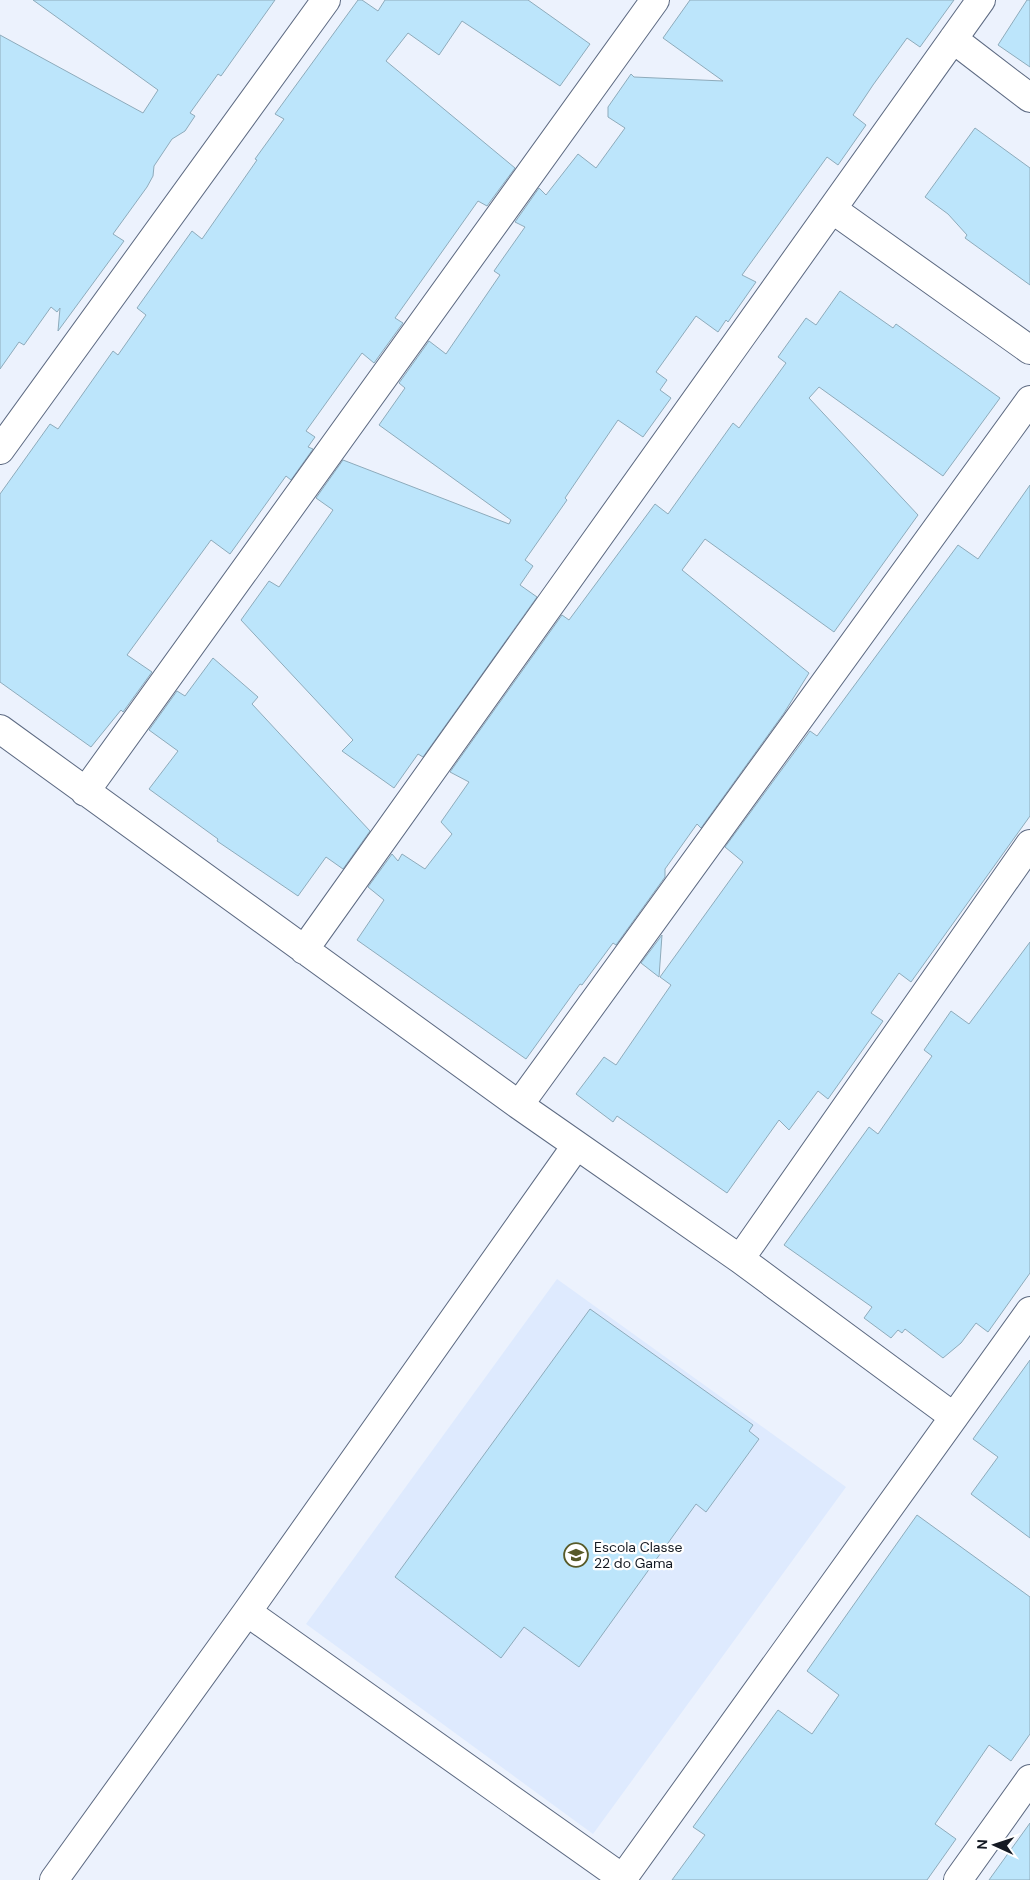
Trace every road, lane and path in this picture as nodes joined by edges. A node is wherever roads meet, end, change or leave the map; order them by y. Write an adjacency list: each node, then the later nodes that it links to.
1 (326, 0): 9 (street)
2 (655, 0): 11 (street)
3 (981, 0): 4 (street)
4 (952, 39): 5 (street); 6 (street)
5 (1030, 98)
6 (832, 209): 7 (street); 13 (street)
7 (1030, 350)
8 (1030, 400): 14 (street)
9 (0, 450)
10 (0, 729): 11 (street)
11 (85, 792): 13 (street)
12 (1030, 844): 16 (street)
13 (304, 950): 14 (street)
14 (518, 1105): 15 (street)
15 (576, 1146): 16 (street); 19 (street)
16 (740, 1259): 18 (street)
17 (1030, 1311): 18 (street)
18 (954, 1417): 21 (street)
19 (247, 1612): 21 (street); 22 (street)
20 (1030, 1779): 23 (street)
21 (624, 1879)
22 (54, 1880)
23 (958, 1880)

